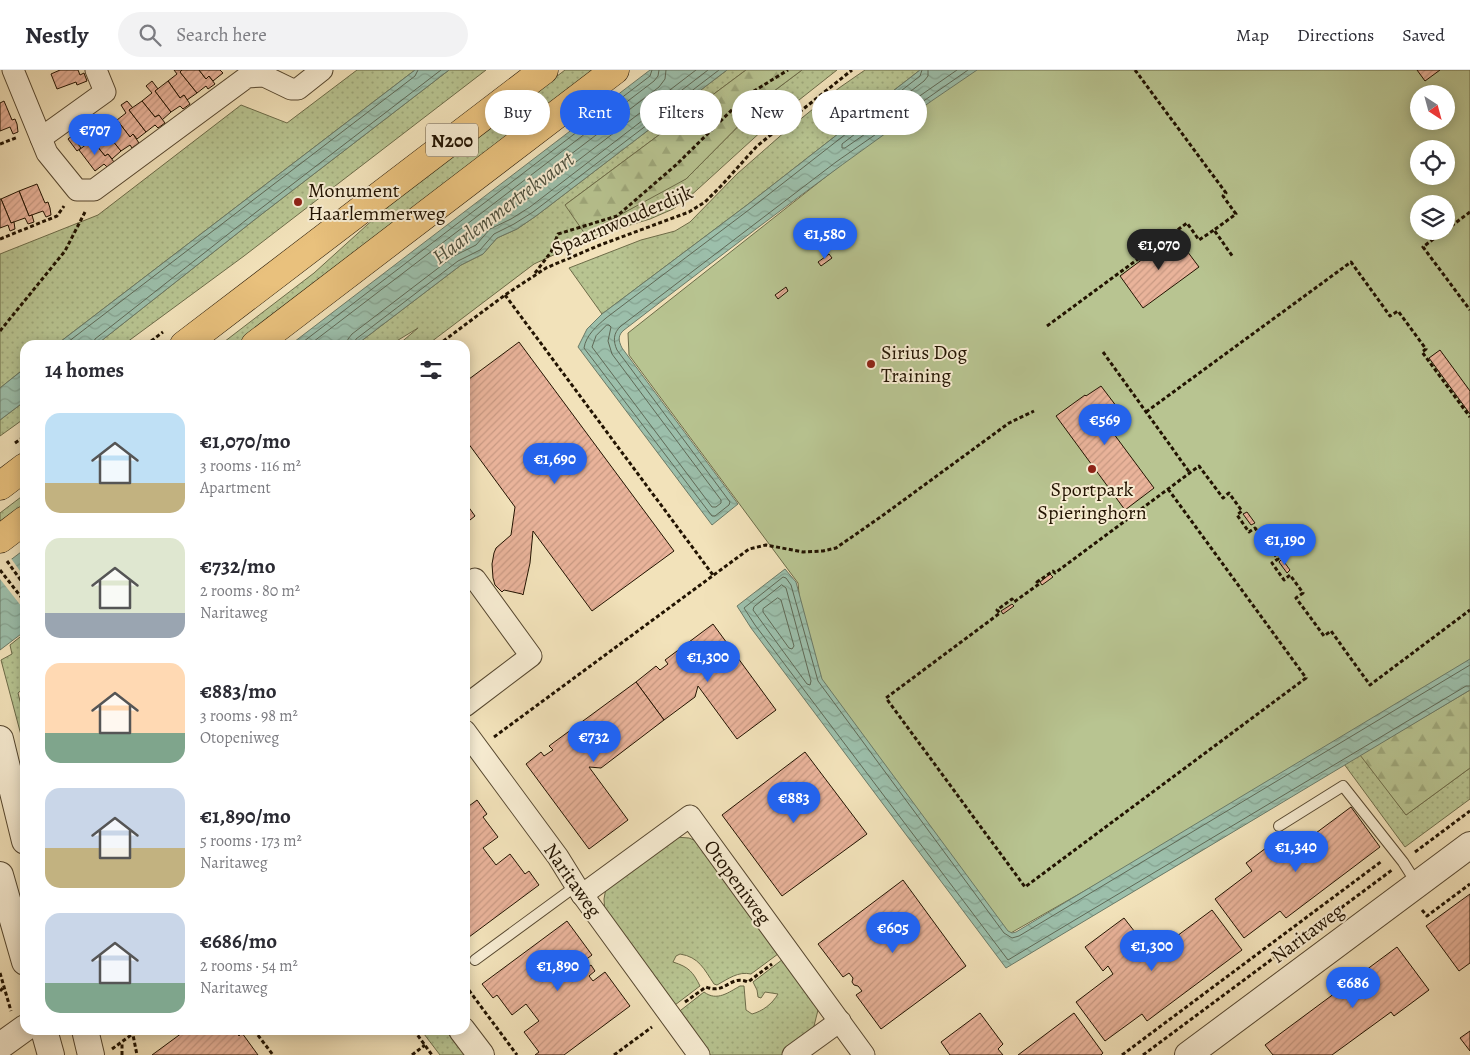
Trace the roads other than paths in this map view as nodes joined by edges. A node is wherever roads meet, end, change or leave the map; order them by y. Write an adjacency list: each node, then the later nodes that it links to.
1 (13, 70): 7 (street)
2 (96, 70): 7 (street)
3 (322, 70): 6 (street)
4 (544, 70): 8 (main road, N200)
5 (615, 70): 9 (main road, N200)
6 (264, 73): 7 (street)
7 (41, 138)
8 (191, 340)
9 (262, 340)
10 (20, 471): 11 (main road)
11 (0, 486)
12 (20, 525): 13 (main road)
13 (0, 546)
14 (475, 579): 15 (street)
15 (470, 702)
16 (470, 738): 22 (street, Naritaweg)
17 (0, 739): 18 (street)
18 (20, 821)
19 (1279, 826): 23 (lane)
20 (1470, 845): 23 (street, Naritaweg)
21 (0, 875): 24 (street)
22 (579, 890): 25 (lane); 26 (street, Otopeniweg); 35 (street, Naritaweg)
23 (1419, 897): 38 (street, Naritaweg)
24 (20, 945)
25 (475, 960)
26 (840, 1021): 36 (street); 37 (street, Otopeniweg)
27 (20, 1032): 31 (street)
28 (45, 1035): 33 (street)
29 (88, 1035): 32 (street)
30 (466, 1035): 34 (street)
31 (0, 1046)
32 (99, 1054)
33 (51, 1055)
34 (481, 1055)
35 (699, 1055)
36 (794, 1055)
37 (864, 1055)
38 (1188, 1055)

